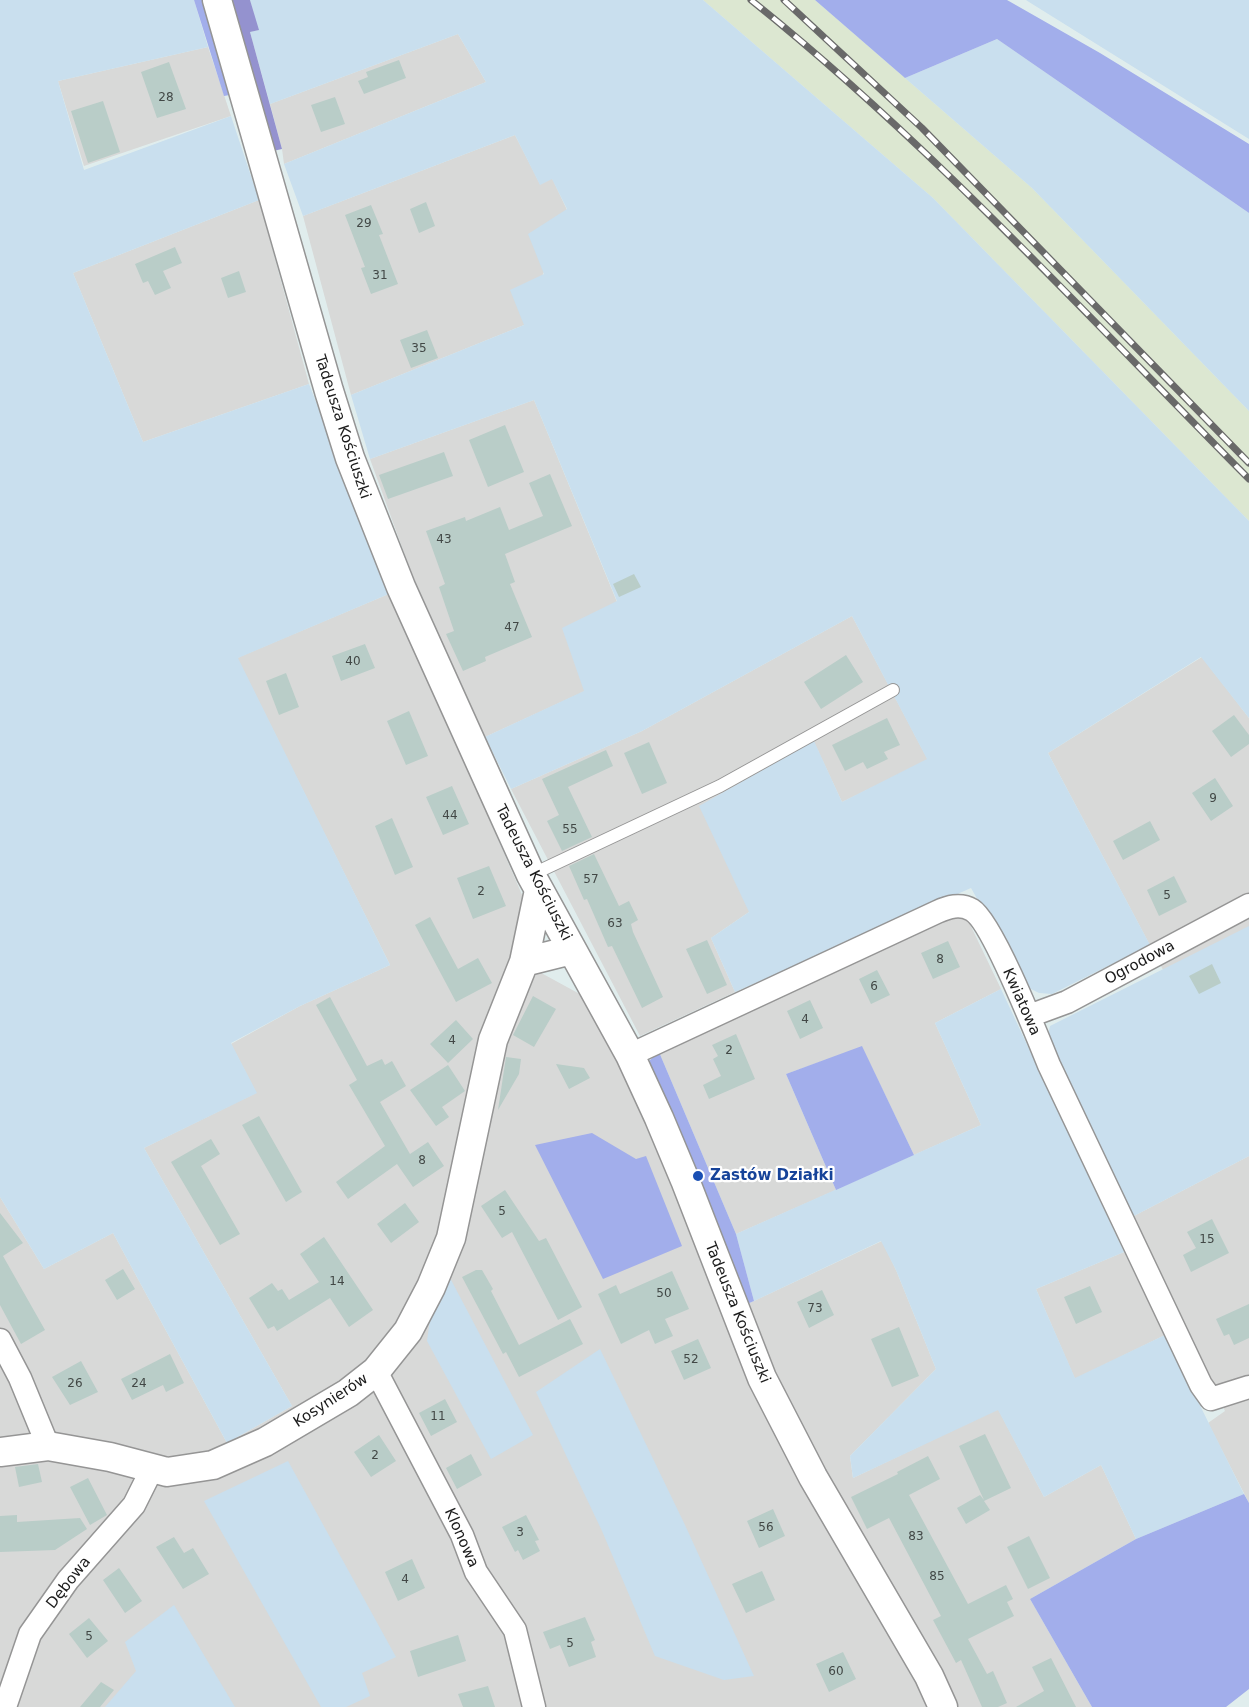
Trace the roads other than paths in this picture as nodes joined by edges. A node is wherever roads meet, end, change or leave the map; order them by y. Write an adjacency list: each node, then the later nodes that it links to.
1 (217, 0): 3 (street, Tadeusza Kościuszki)
2 (893, 690): 3 (lane)
3 (535, 883): 5 (street, Tadeusza Kościuszki); 6 (street, Kosynierów)
4 (1249, 905): 7 (street, Ogrodowa)
5 (572, 950): 6 (street); 8 (street, Tadeusza Kościuszki)
6 (524, 962): 10 (street, Kosynierów)
7 (1029, 1016): 8 (street, Kwiatowa); 11 (street, Kwiatowa)
8 (630, 1055): 17 (street, Tadeusza Kościuszki)
9 (0, 1340): 12 (street)
10 (376, 1371): 14 (street, Kosynierów); 16 (street, Klonowa)
11 (1249, 1387)
12 (48, 1446): 13 (street, Kosynierów); 14 (street, Kosynierów)
13 (0, 1452)
14 (152, 1469): 15 (street, Dębowa)
15 (5, 1707)
16 (534, 1707)
17 (943, 1707)

